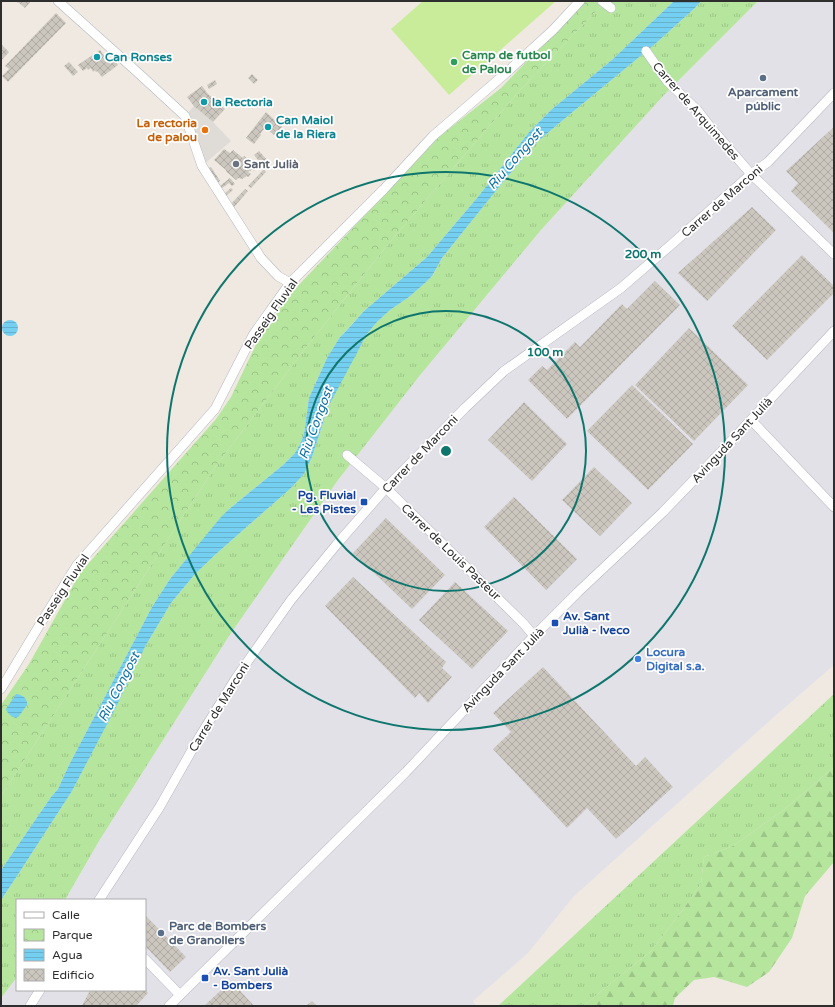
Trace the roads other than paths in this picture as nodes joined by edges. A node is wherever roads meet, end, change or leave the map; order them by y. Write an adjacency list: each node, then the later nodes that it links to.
1 (58, 1): 9 (street)
2 (580, 1): 9 (street, Passeig Fluvial)
3 (602, 1): 4 (street)
4 (610, 8)
5 (646, 51): 7 (street, Carrer de Arquimedes)
6 (834, 93): 7 (street, Carrer de Marconi)
7 (750, 174): 8 (street, Carrer de Arquimedes); 13 (street, Carrer de Marconi)
8 (834, 254)
9 (290, 283): 16 (street, Passeig Fluvial)
10 (834, 331): 11 (street, Avinguda Sant Julià)
11 (751, 420): 14 (street); 15 (street, Avinguda Sant Julià)
12 (347, 455): 13 (street, Carrer de Louis Pasteur)
13 (386, 488): 15 (street, Carrer de Louis Pasteur); 17 (street, Carrer de Marconi)
14 (834, 507)
15 (534, 636): 20 (street, Avinguda Sant Julià)
16 (1, 689)
17 (100, 899)
18 (146, 960): 20 (street)
19 (39, 991): 21 (street)
20 (180, 995): 22 (street, Avinguda Sant Julià)
21 (30, 1006)
22 (169, 1006)

